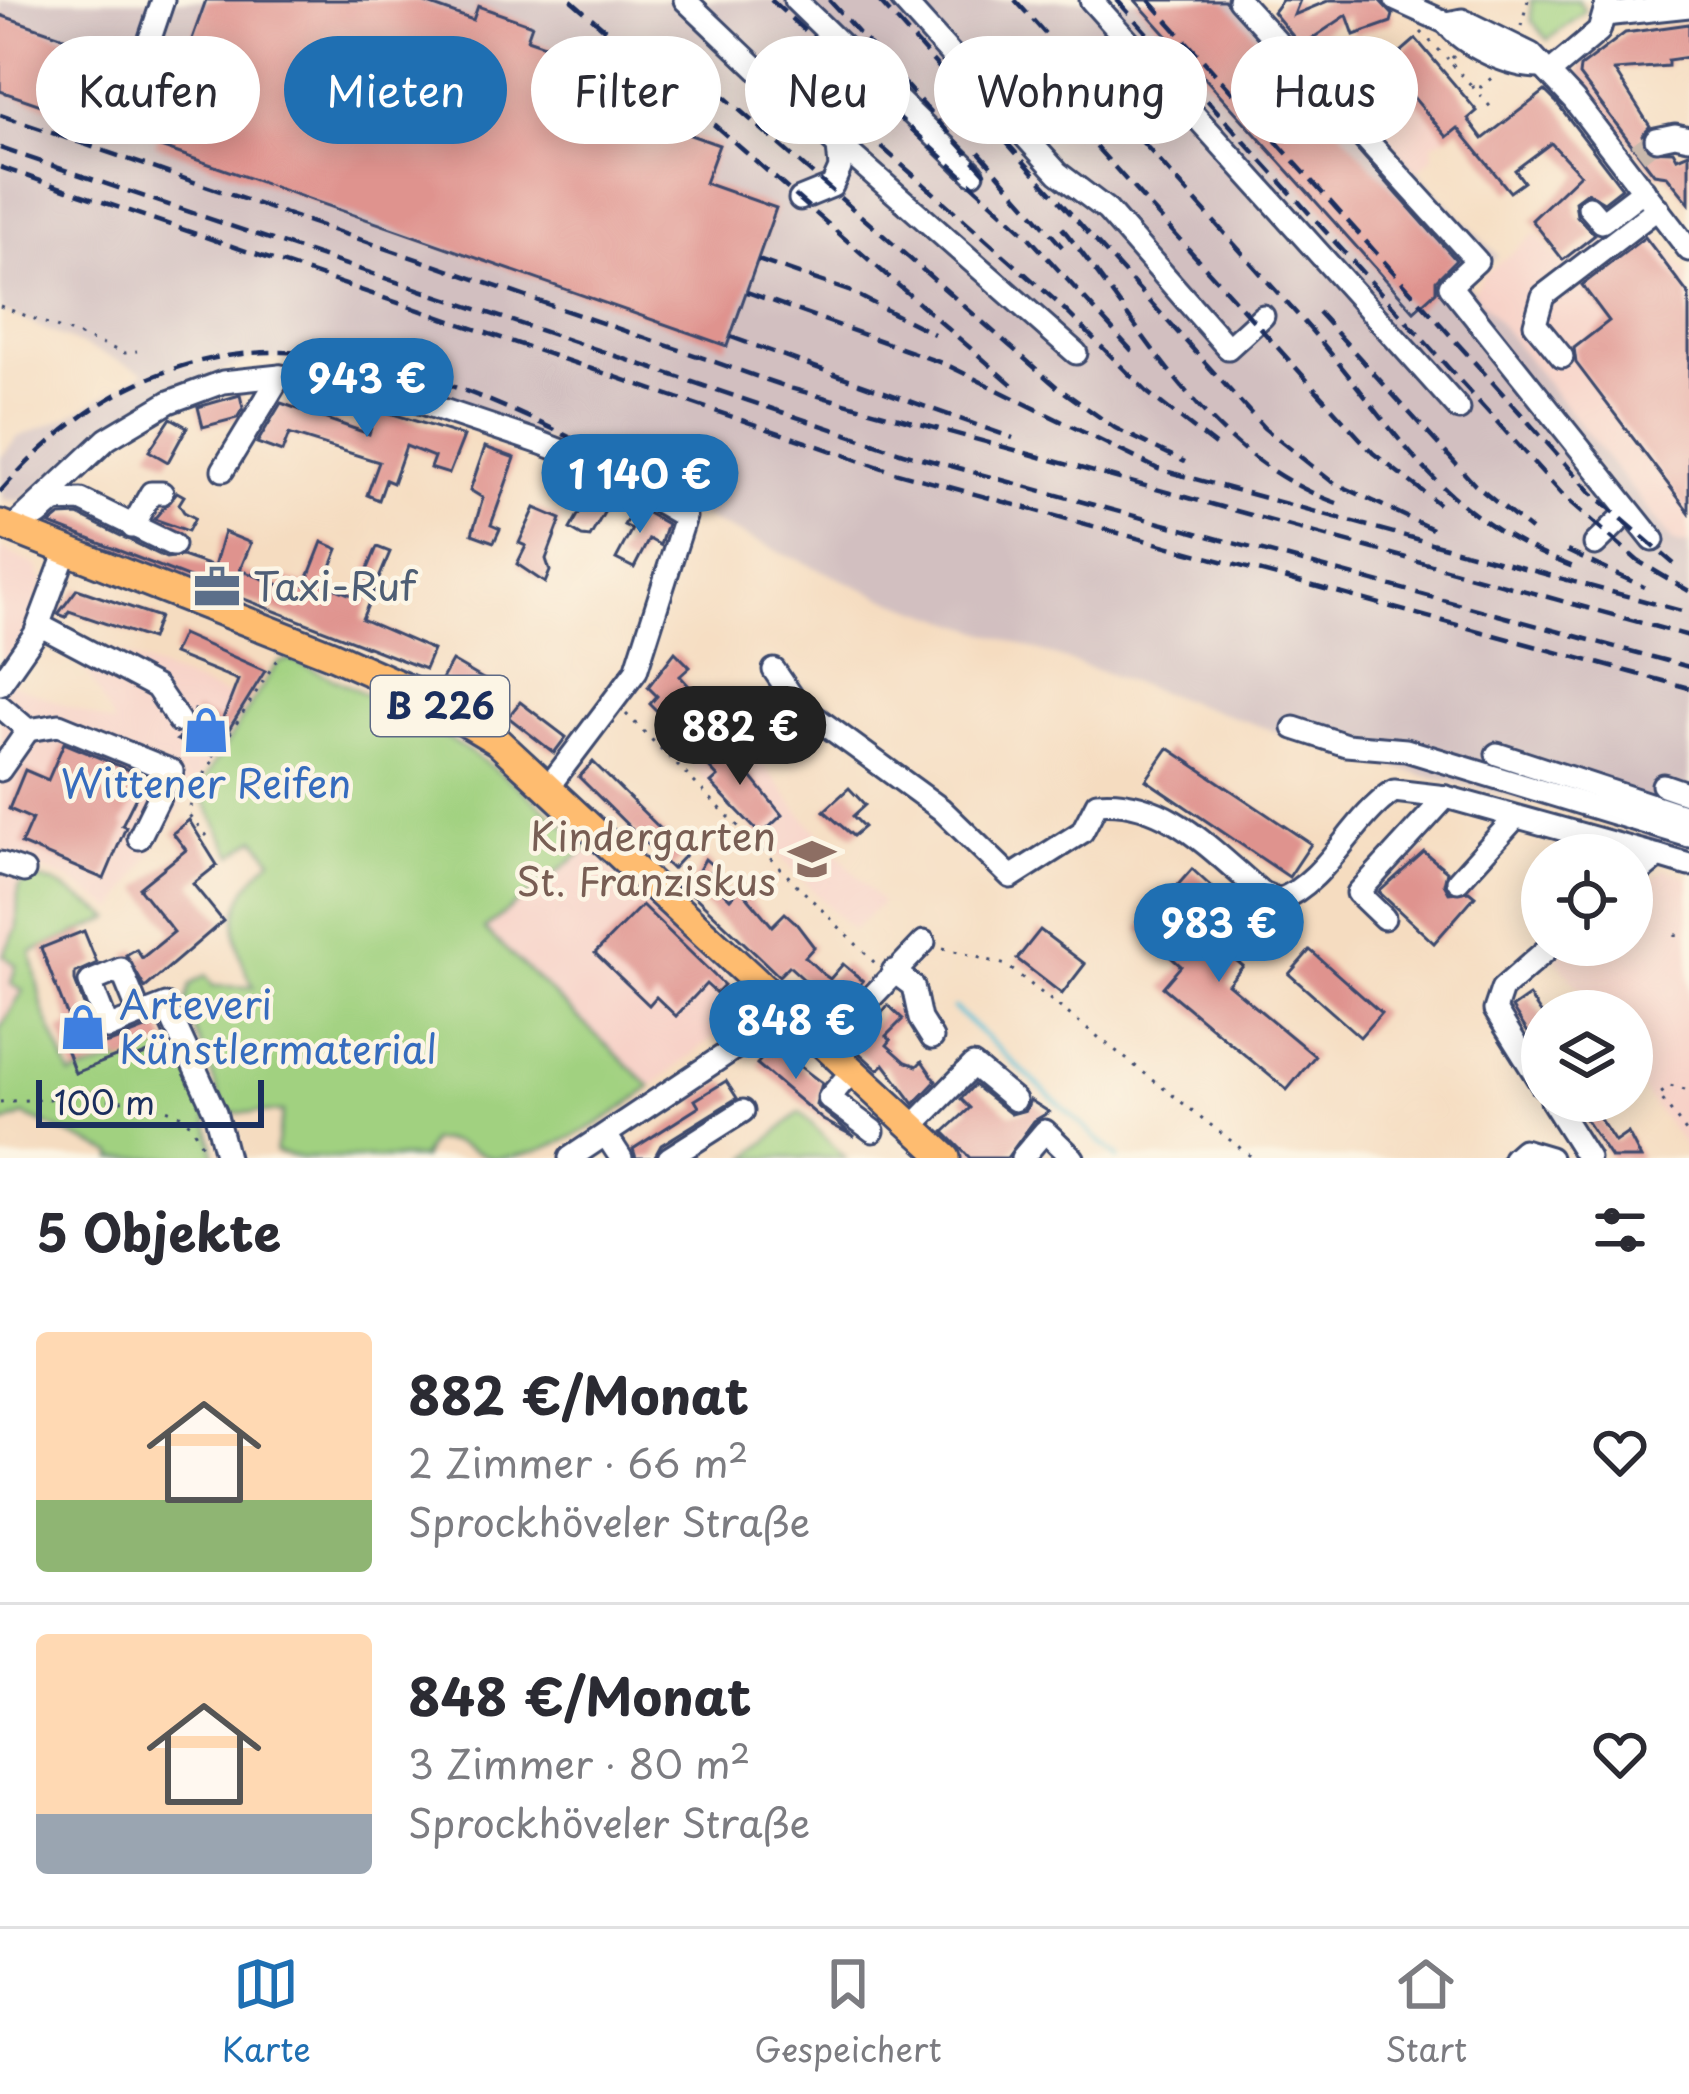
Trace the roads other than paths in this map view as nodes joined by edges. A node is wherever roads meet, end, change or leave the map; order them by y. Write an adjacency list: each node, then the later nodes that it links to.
1 (163, 0): 11 (street)
2 (685, 0): 12 (street)
3 (795, 0): 18 (street)
4 (902, 0): 23 (street)
5 (1091, 0): 27 (street)
6 (1239, 0): 30 (street)
7 (1396, 0): 10 (street)
8 (1689, 6): 9 (street)
9 (1607, 8): 13 (street)
10 (1435, 17): 13 (street); 13 (street)
11 (151, 36)
12 (745, 60)
13 (1544, 70): 17 (street)
14 (1689, 139): 17 (street)
15 (836, 144): 19 (street)
16 (840, 144): 24 (street)
17 (1639, 152): 20 (street)
18 (973, 172)
19 (800, 199)
20 (1651, 199): 21 (street); 22 (street); 25 (street)
21 (1589, 207)
22 (1689, 250)
23 (1263, 316)
24 (1076, 353)
25 (1562, 357)
26 (280, 376): 28 (street); 32 (street); 47 (street)
27 (1459, 410)
28 (223, 470)
29 (162, 493): 31 (street)
30 (1629, 511): 33 (street); 34 (street)
31 (131, 527): 32 (street); 35 (street)
32 (12, 530): 36 (main road, B 226)
33 (1653, 540)
34 (1594, 544)
35 (173, 545)
36 (65, 554): 37 (street); 47 (main road, B 226)
37 (39, 625): 39 (street); 41 (street)
38 (775, 670): 49 (street)
39 (0, 684)
40 (0, 706): 43 (street)
41 (179, 722)
42 (1294, 728): 52 (street)
43 (28, 730): 45 (street); 53 (street)
44 (1497, 754): 51 (street)
45 (0, 770)
46 (1663, 785): 48 (street)
47 (549, 786): 64 (main road, B 226)
48 (1689, 794)
49 (1446, 797): 50 (street); 60 (street)
50 (1515, 818): 54 (street); 59 (street)
51 (1689, 818)
52 (1689, 836)
53 (139, 838)
54 (1659, 856): 55 (street); 57 (street)
55 (1653, 861)
56 (0, 863): 58 (street)
57 (1689, 866)
58 (24, 871)
59 (1458, 881)
60 (1384, 918)
61 (924, 942): 63 (street)
62 (1528, 966): 68 (street)
63 (890, 974): 66 (street); 67 (street)
64 (790, 1012): 67 (main road, B 226); 75 (street)
65 (140, 1016): 76 (street)
66 (932, 1038)
67 (826, 1046): 69 (main road, B 226)
68 (1521, 1051)
69 (853, 1070): 73 (main road, B 226); 74 (street)
70 (1015, 1100): 73 (street)
71 (742, 1111): 79 (street)
72 (1565, 1122): 85 (street)
73 (912, 1126): 80 (main road, B 226)
74 (873, 1131)
75 (606, 1135): 77 (street); 78 (street)
76 (226, 1154)
77 (570, 1158)
78 (621, 1158)
79 (669, 1158)
80 (946, 1158)
81 (1022, 1158): 82 (street)
82 (1073, 1158)
83 (1514, 1158): 84 (street)
84 (1550, 1158)
85 (1588, 1158)

